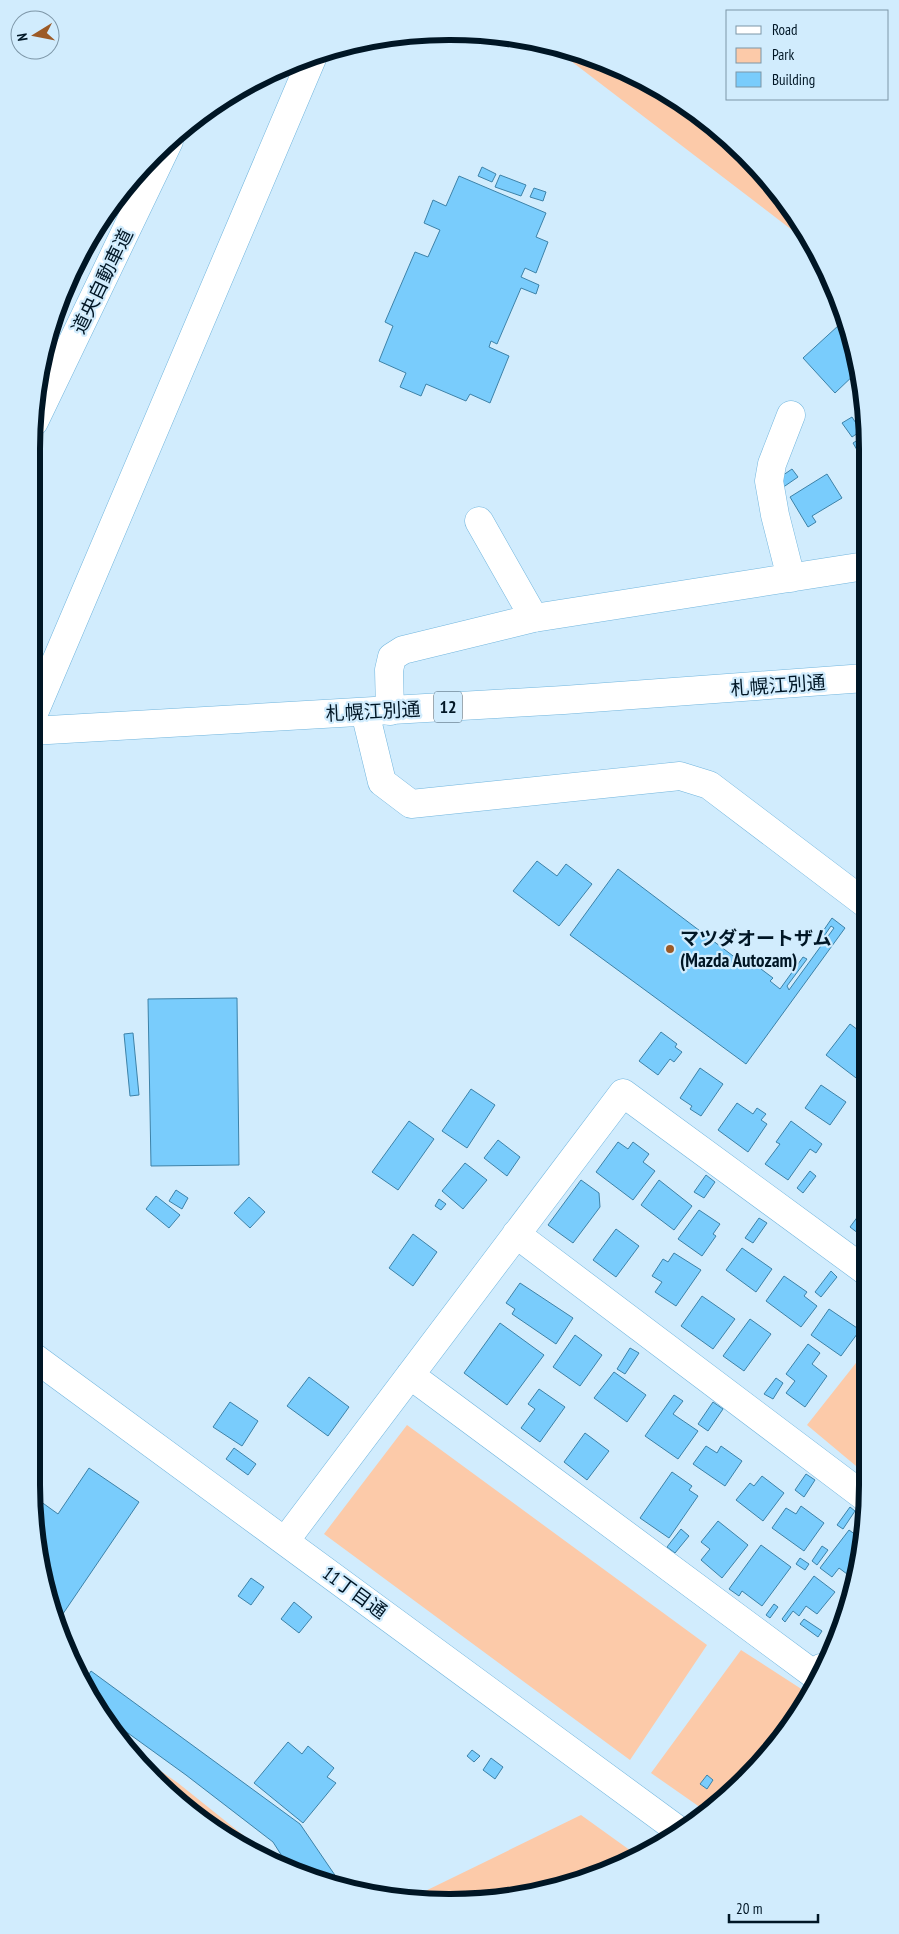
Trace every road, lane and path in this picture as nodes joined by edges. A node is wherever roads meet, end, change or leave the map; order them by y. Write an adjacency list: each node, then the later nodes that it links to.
1 (309, 65): 10 (main road)
2 (161, 159): 3 (main road, 道央自動車道)
3 (43, 403)
4 (791, 415): 7 (main road)
5 (480, 521): 8 (main road)
6 (859, 567): 7 (main road)
7 (791, 578): 8 (main road)
8 (534, 618): 11 (main road)
9 (859, 678): 11 (main road, 札幌江別通 / 12)
10 (40, 699)
11 (378, 711): 12 (main road, 札幌江別通 / 12); 13 (main road)
12 (40, 730)
13 (859, 899)
14 (516, 1234): 15 (main road); 17 (main road); 18 (main road)
15 (859, 1266)
16 (40, 1362): 19 (main road, 11丁目通)
17 (410, 1375): 19 (main road); 20 (main road)
18 (859, 1492)
19 (285, 1541): 21 (main road, 11丁目通)
20 (813, 1674)
21 (674, 1827)

